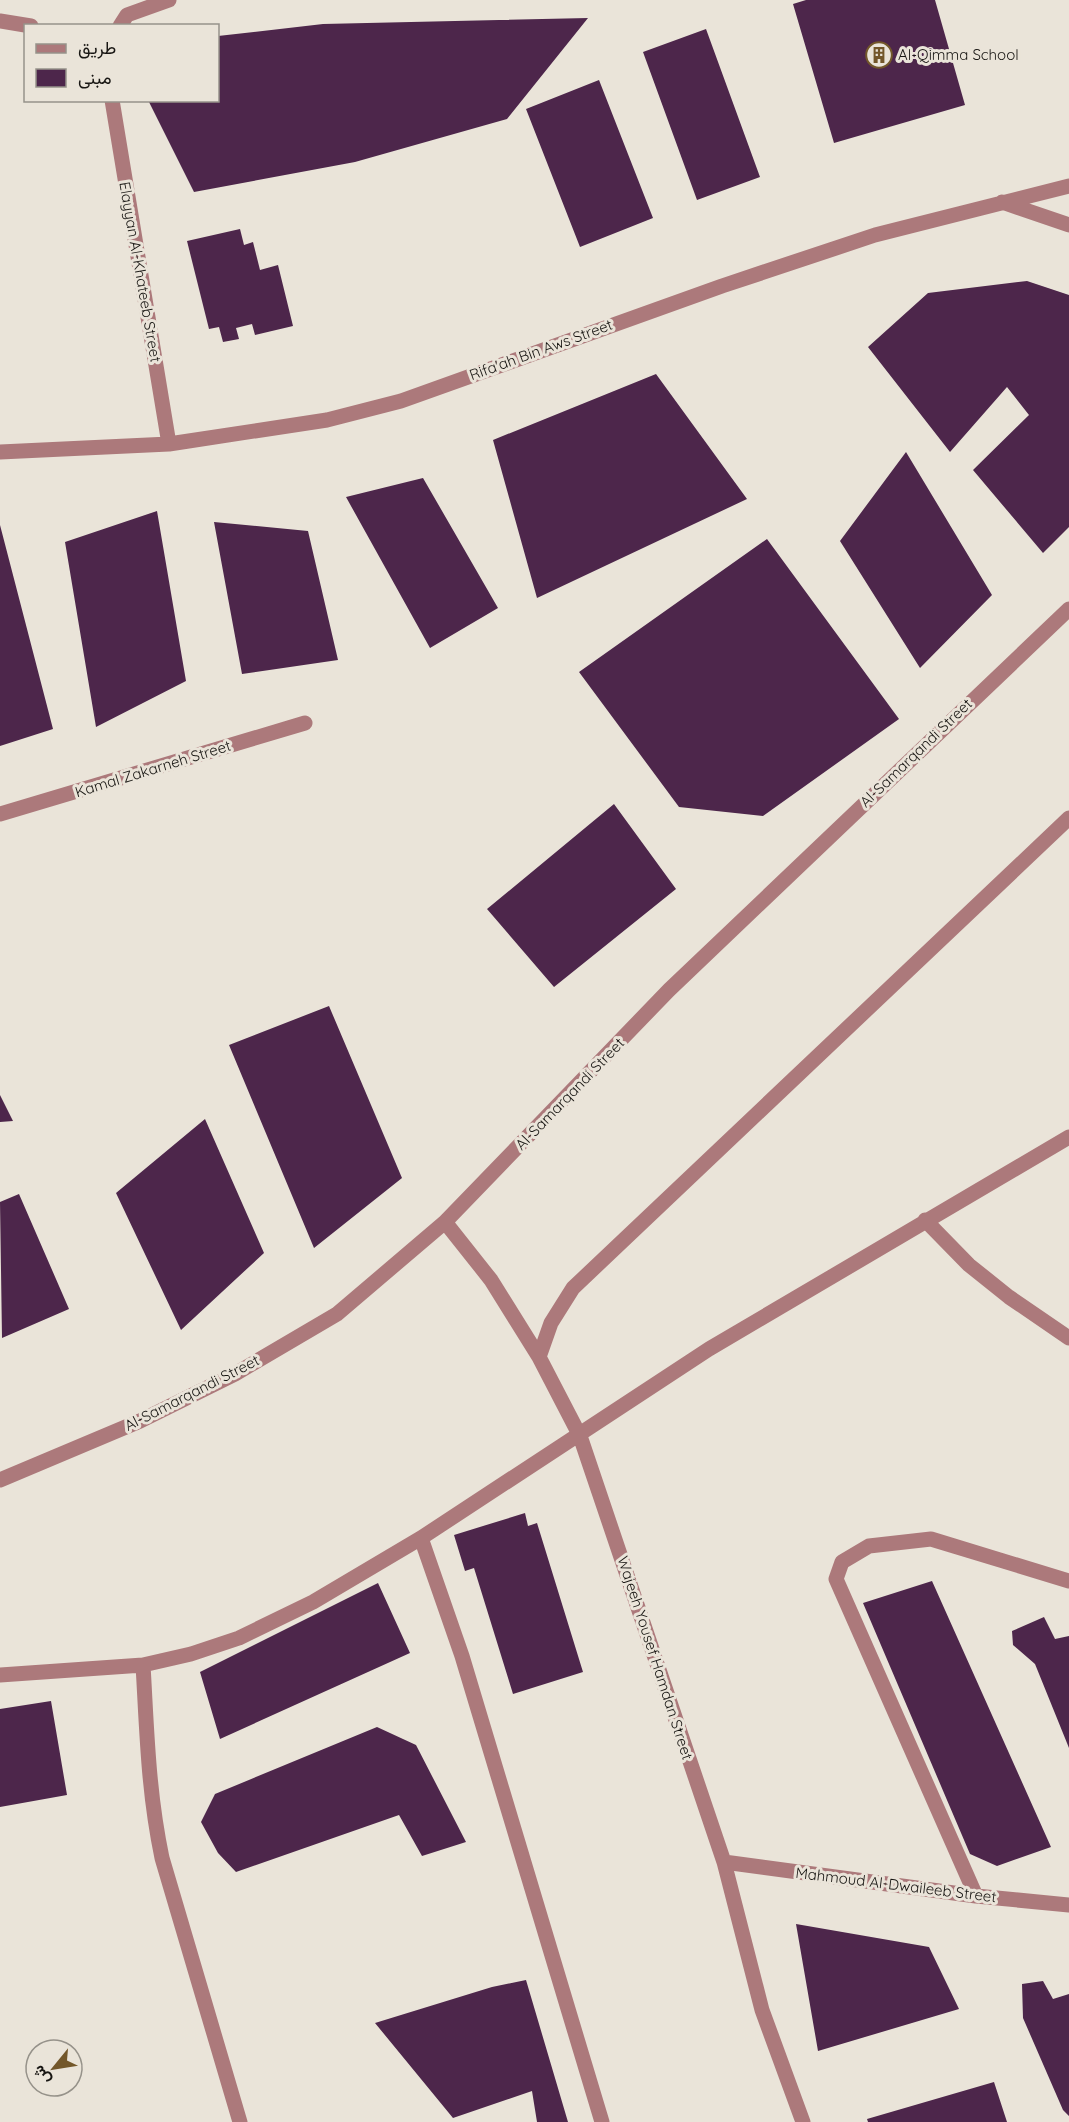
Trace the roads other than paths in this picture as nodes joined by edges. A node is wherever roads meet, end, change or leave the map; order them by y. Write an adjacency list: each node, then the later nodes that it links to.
1 (169, 0): 3 (street)
2 (0, 21): 4 (street)
3 (121, 24)
4 (24, 25)
5 (112, 102): 9 (street, Elayyan Al-Khateeb Street)
6 (1069, 186): 7 (street, Rifa'ah Bin Aws Street)
7 (1002, 202): 8 (street); 9 (street, Rifa'ah Bin Aws Street)
8 (1069, 225)
9 (169, 444): 10 (street, Rifa'ah Bin Aws Street)
10 (0, 452)
11 (1069, 609): 17 (street, Al-Samarqandi Street)
12 (305, 723): 13 (street, Kamal Zakarneh Street)
13 (0, 814)
14 (1069, 818): 19 (street)
15 (1069, 1137): 16 (street)
16 (925, 1220): 18 (street); 20 (street)
17 (445, 1222): 19 (street, Wajeeh Yousef Hamdan Street); 21 (street, Al-Samarqandi Street)
18 (1069, 1338)
19 (539, 1357): 20 (street, Wajeeh Yousef Hamdan Street)
20 (580, 1436): 22 (street); 26 (street, Wajeeh Yousef Hamdan Street)
21 (0, 1480)
22 (420, 1538): 24 (street); 30 (street)
23 (1069, 1581): 27 (street)
24 (143, 1665): 25 (street); 29 (street)
25 (0, 1675)
26 (724, 1862): 27 (street, Mahmoud Al-Dwaileeb Street); 31 (street, Wajeeh Yousef Hamdan Street)
27 (976, 1896): 28 (street, Mahmoud Al-Dwaileeb Street)
28 (1069, 1905)
29 (240, 2122)
30 (602, 2122)
31 (803, 2122)

